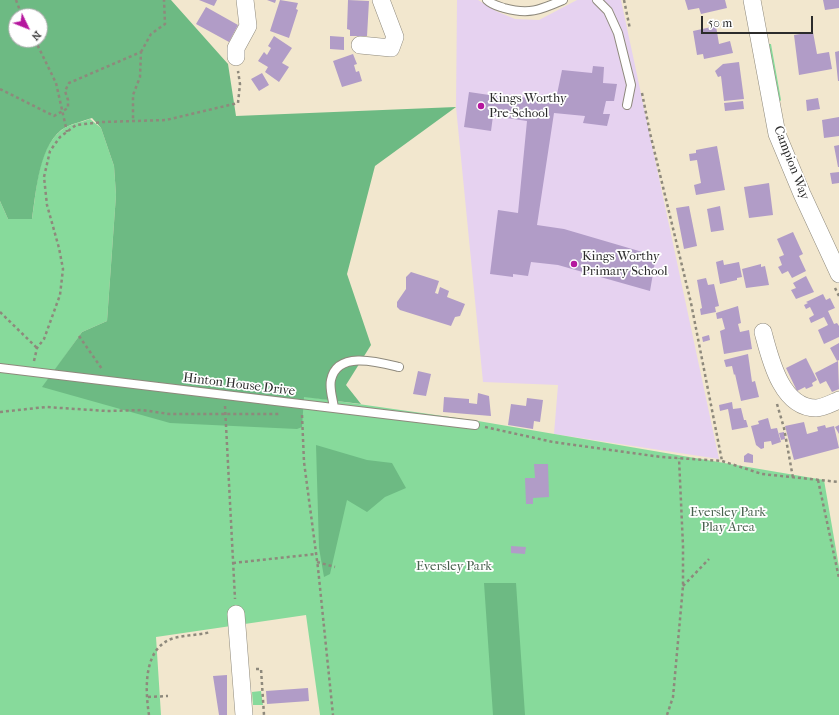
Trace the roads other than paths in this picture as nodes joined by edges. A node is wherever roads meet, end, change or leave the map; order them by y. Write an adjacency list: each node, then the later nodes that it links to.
1 (245, 0): 8 (street)
2 (381, 0): 7 (street)
3 (487, 0): 4 (lane)
4 (563, 0)
5 (597, 0): 9 (lane)
6 (752, 0): 10 (street, Campion Way)
7 (360, 45)
8 (236, 57)
9 (626, 106)
10 (839, 274)
11 (763, 332): 14 (street)
12 (399, 367): 15 (lane)
13 (0, 368): 15 (lane, Hinton House Drive)
14 (839, 400)
15 (334, 408): 16 (lane, Hinton House Drive)
16 (475, 425)
17 (236, 614): 18 (street)
18 (244, 715)

